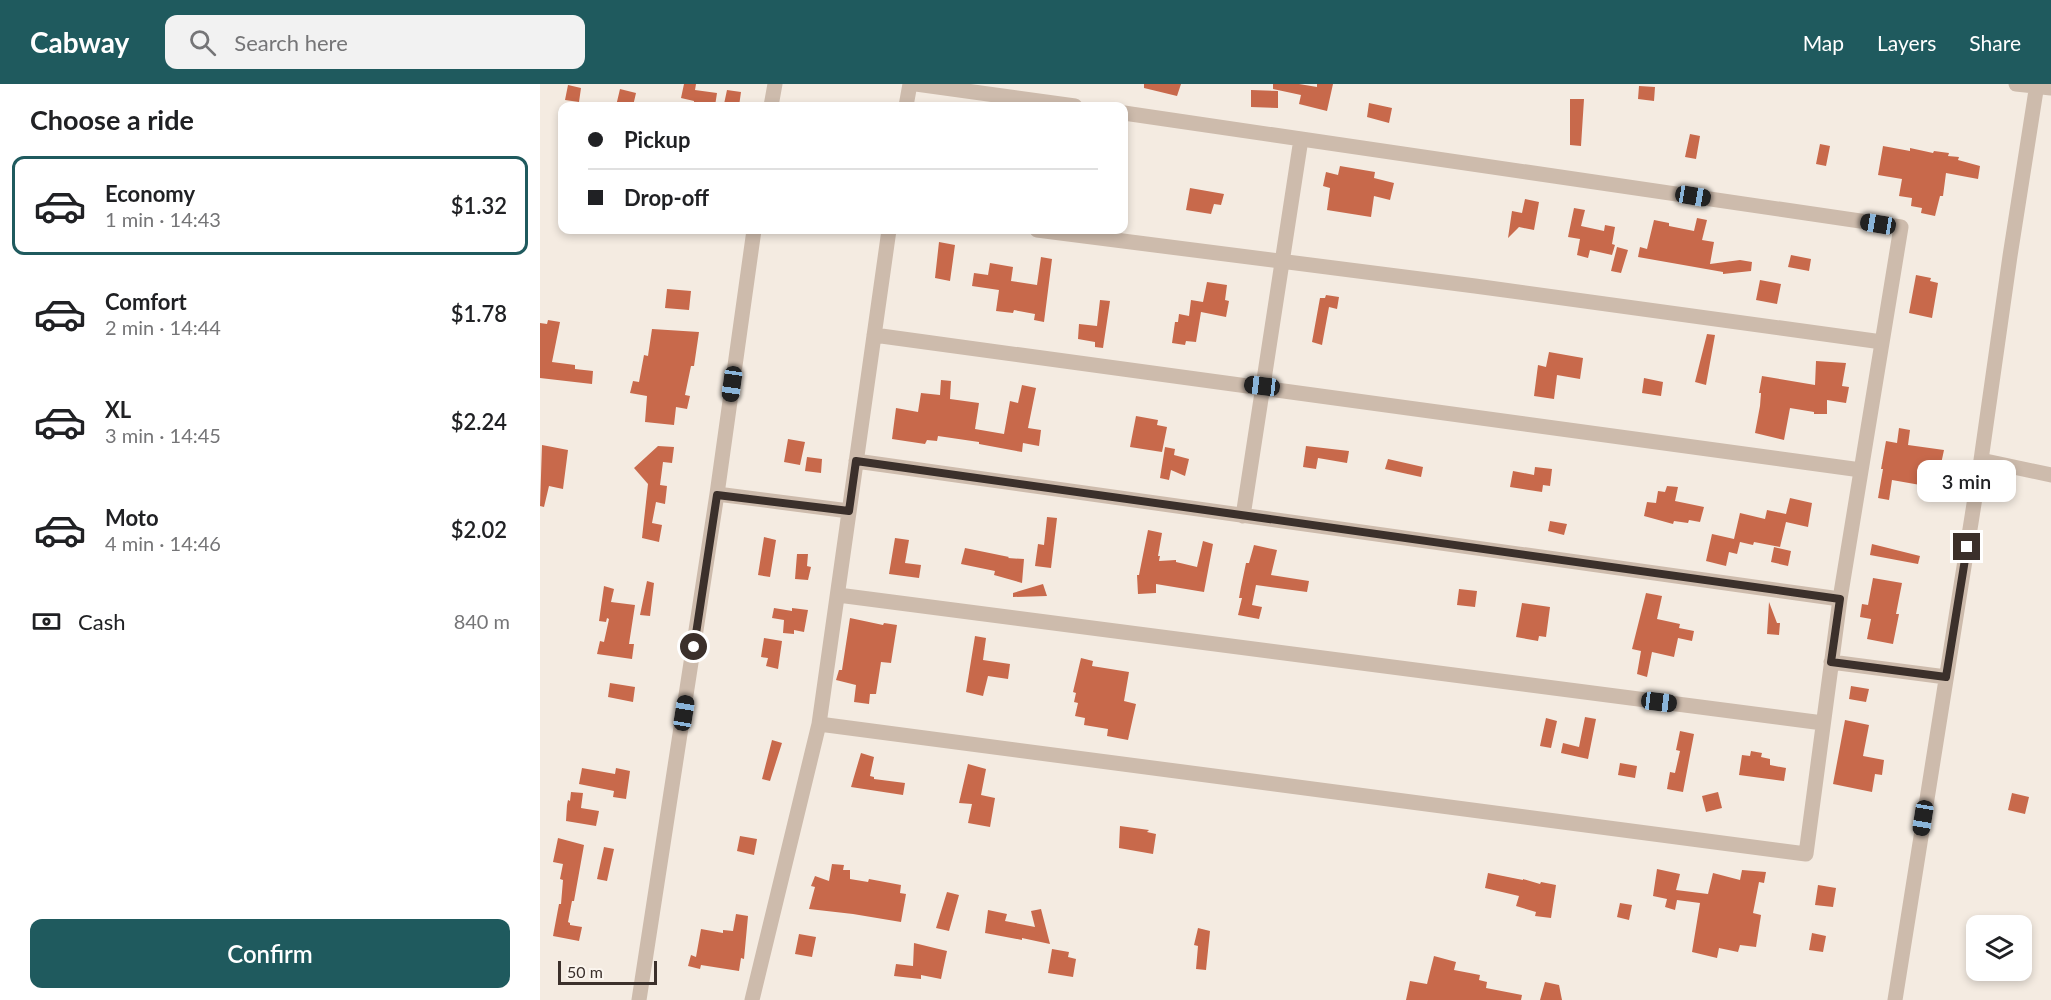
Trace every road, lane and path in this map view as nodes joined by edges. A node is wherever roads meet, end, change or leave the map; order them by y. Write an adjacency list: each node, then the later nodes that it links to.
1 (775, 84): 6 (street)
2 (910, 84): 7 (street)
3 (916, 84): 8 (street)
4 (2016, 84): 5 (street)
5 (2042, 86): 18 (street)
6 (772, 102)
7 (907, 102)
8 (1045, 102)
9 (1128, 114): 10 (street)
10 (1301, 139): 14 (street); 16 (street)
11 (753, 234): 22 (street)
12 (888, 234): 15 (street)
13 (1069, 234): 14 (street)
14 (1284, 261): 16 (street); 17 (street)
15 (874, 334): 17 (street); 19 (street)
16 (1882, 342): 20 (street)
17 (1262, 386): 20 (street); 24 (street)
18 (1981, 460): 21 (street); 28 (street)
19 (856, 461): 23 (street); 24 (street)
20 (1861, 470): 26 (street)
21 (2051, 475)
22 (717, 495): 23 (street); 31 (street)
23 (849, 511): 25 (street)
24 (1243, 516): 26 (street)
25 (838, 595): 29 (street); 30 (street)
26 (1840, 599): 27 (street)
27 (1831, 662): 28 (street); 29 (street)
28 (1946, 677): 33 (street)
29 (1823, 723): 30 (street)
30 (819, 724): 32 (street)
31 (639, 1000)
32 (752, 1000)
33 (1896, 1000)

